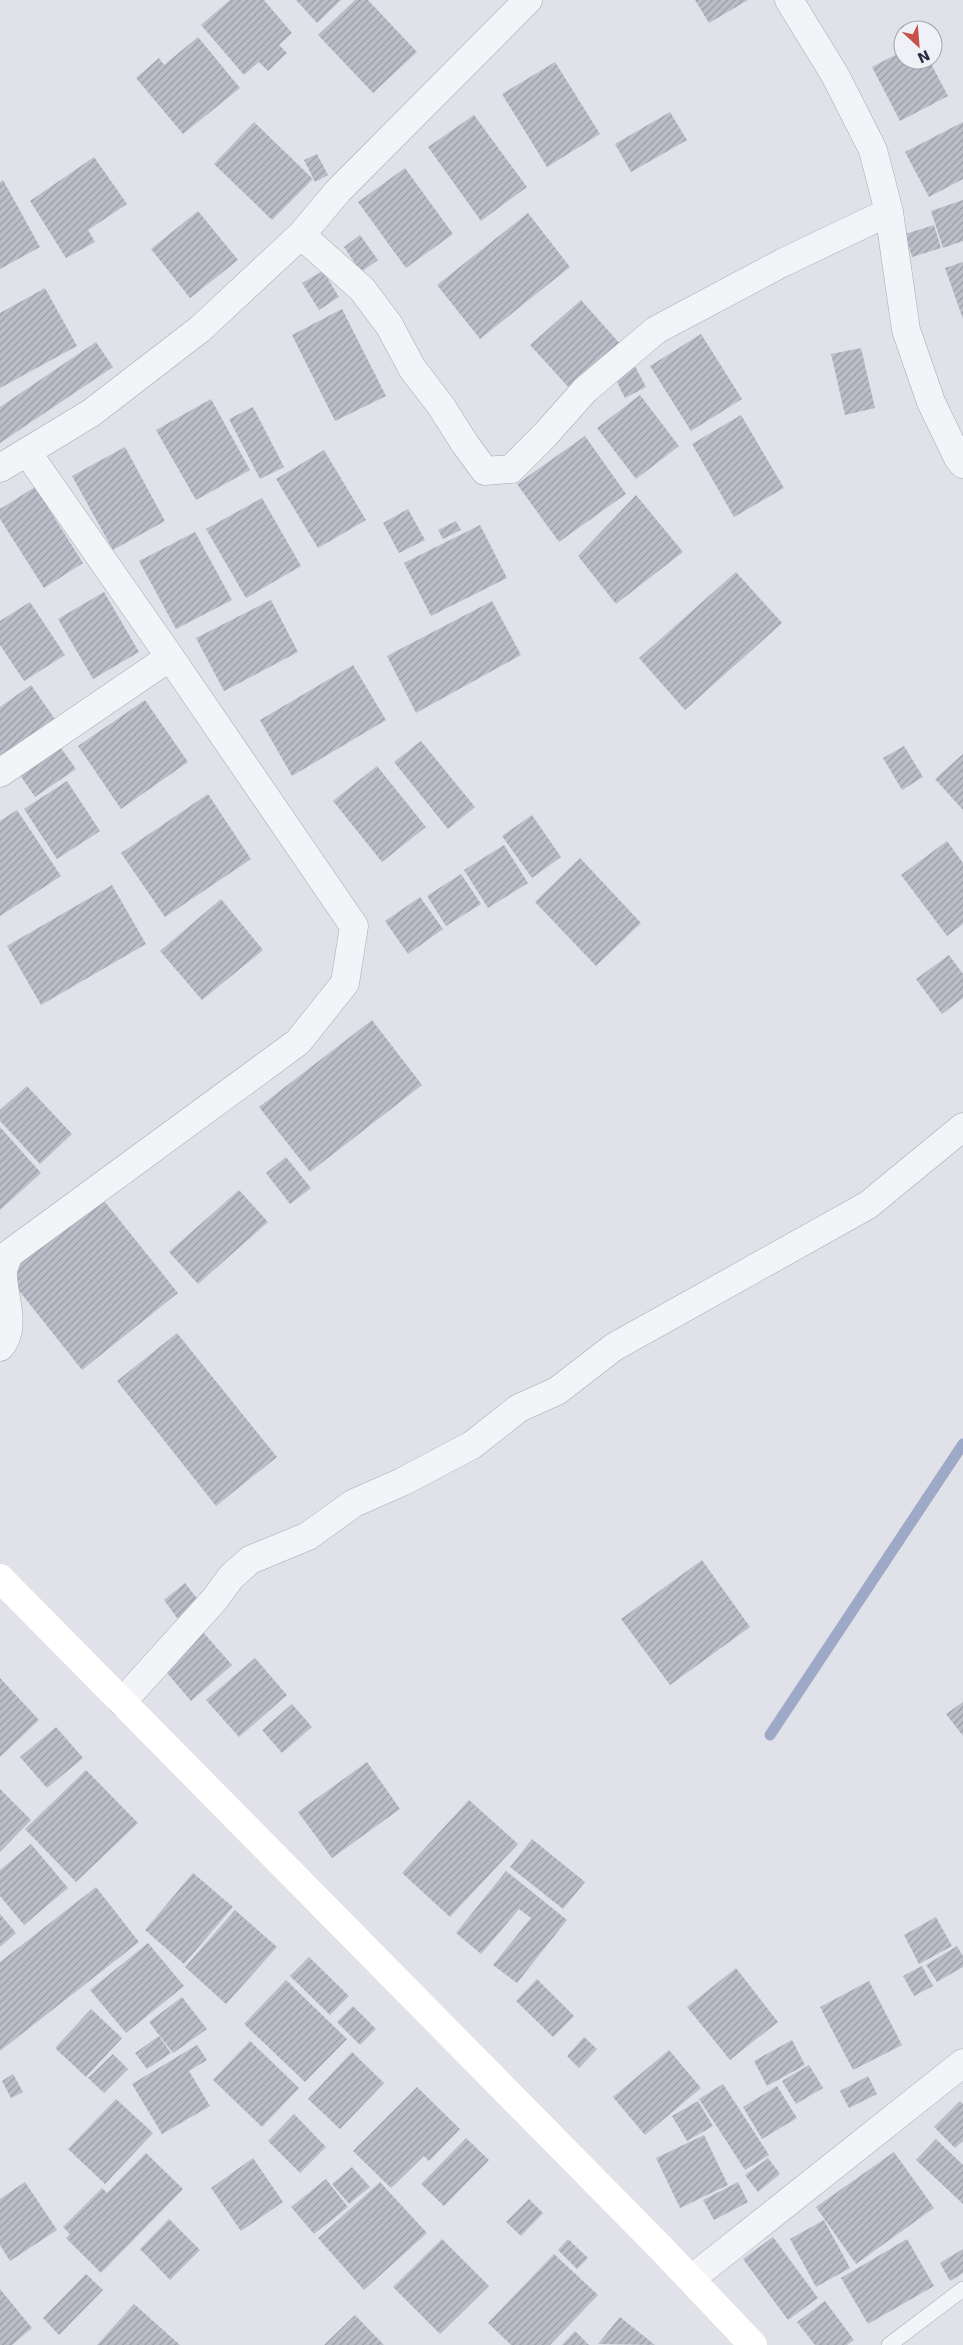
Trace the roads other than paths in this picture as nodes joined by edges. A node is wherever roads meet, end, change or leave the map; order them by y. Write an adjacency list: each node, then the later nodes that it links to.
1 (789, 0): 3 (street)
2 (524, 1): 4 (street)
3 (889, 212): 4 (street); 6 (street)
4 (301, 235): 5 (street)
5 (27, 452): 7 (street); 8 (street)
6 (963, 464)
7 (0, 468)
8 (170, 657): 9 (street); 11 (street)
9 (0, 773)
10 (963, 1127): 13 (street)
11 (0, 1347)
12 (0, 1578): 13 (main road)
13 (122, 1702): 15 (main road)
14 (963, 2063): 15 (street)
15 (691, 2279): 17 (main road)
16 (963, 2289): 18 (lane)
17 (753, 2345)
18 (889, 2345)

